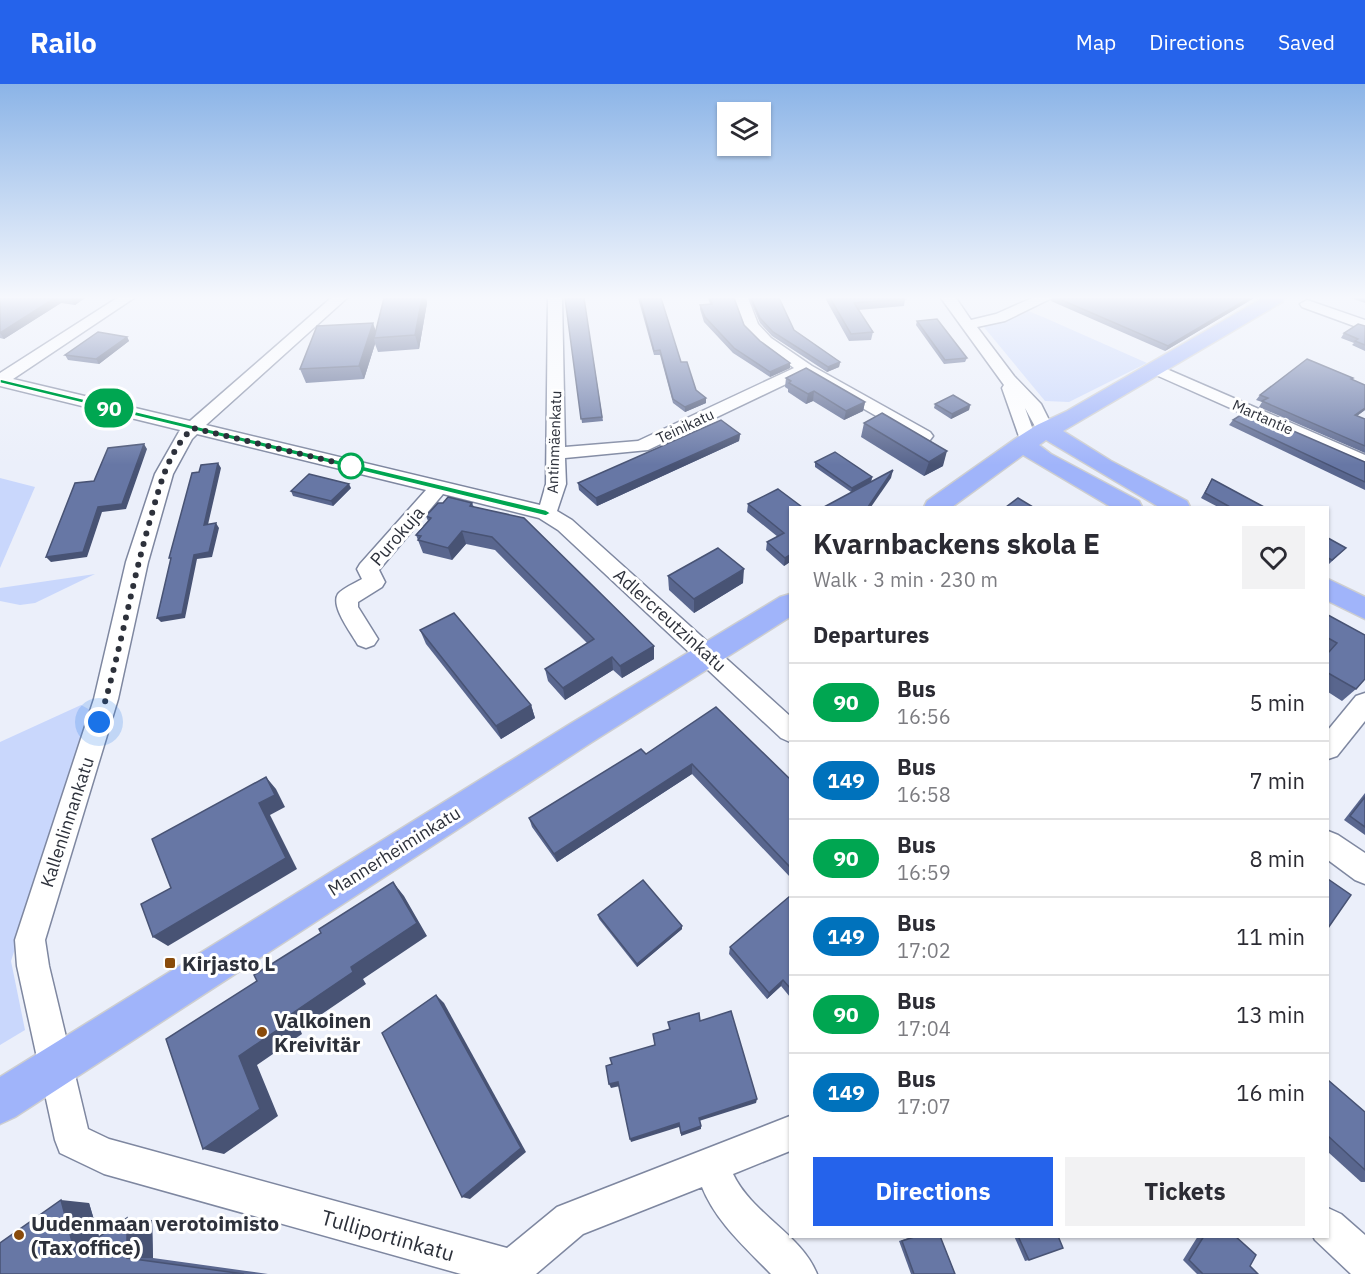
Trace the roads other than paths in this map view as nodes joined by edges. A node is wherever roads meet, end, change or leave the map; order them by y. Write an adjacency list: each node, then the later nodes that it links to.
1 (42, 354): 9 (street)
2 (277, 354): 10 (street, Kallenlinnankatu)
3 (555, 354): 13 (street, Antinmäenkatu)
4 (784, 354): 7 (street)
5 (988, 354): 12 (street)
6 (1182, 354): 12 (main road)
7 (806, 369): 11 (street); 13 (street, Teinikatu)
8 (1162, 372): 14 (street, Martantie)
9 (0, 381): 10 (street)
10 (193, 428): 15 (street); 32 (street, Kallenlinnankatu)
11 (924, 436)
12 (1032, 438): 16 (main road); 17 (main road); 18 (main road)
13 (555, 453): 19 (street, Antinmäenkatu)
14 (1365, 462)
15 (439, 487): 19 (street); 25 (street, Purokuja)
16 (937, 506)
17 (1128, 506)
18 (1176, 506)
19 (546, 513): 26 (street, Adlercreutzinkatu)
20 (1329, 590): 22 (main road)
21 (789, 605): 26 (main road, Mannerheiminkatu)
22 (1365, 609)
23 (1329, 617): 24 (main road)
24 (1365, 637)
25 (366, 639)
26 (709, 656): 28 (street, Adlercreutzinkatu); 32 (main road, Mannerheiminkatu)
27 (1365, 703): 29 (street)
28 (789, 730)
29 (1329, 747)
30 (1329, 845): 31 (street)
31 (1365, 870)
32 (56, 1066): 33 (main road, Mannerheiminkatu); 38 (street, Tulliportinkatu)
33 (0, 1102)
34 (789, 1134): 35 (street, Tulliportinkatu)
35 (711, 1165): 38 (street, Tulliportinkatu); 39 (street)
36 (1329, 1228): 37 (street)
37 (1365, 1261)
38 (512, 1271)
39 (798, 1274)

